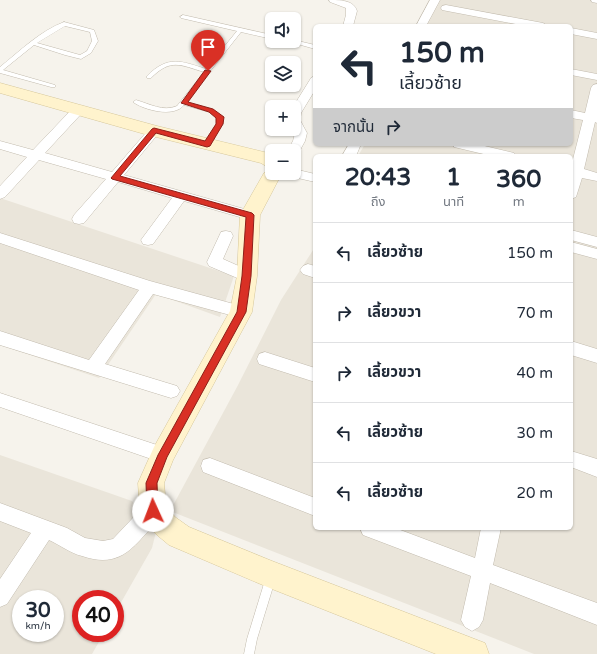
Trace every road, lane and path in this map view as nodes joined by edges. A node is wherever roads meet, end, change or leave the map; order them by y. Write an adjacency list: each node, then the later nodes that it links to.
1 (338, 0): 5 (street)
2 (436, 0): 6 (street)
3 (446, 8): 7 (street)
4 (184, 17): 8 (lane)
5 (349, 24)
6 (422, 24)
7 (532, 24)
8 (240, 30): 10 (lane); 16 (lane)
9 (573, 31): 11 (street)
10 (265, 35)
11 (597, 36)
12 (301, 43): 14 (lane)
13 (33, 44): 13 (lane); 15 (lane)
14 (313, 46)
15 (0, 70): 21 (lane)
16 (208, 71): 18 (lane); 25 (lane)
17 (573, 72): 19 (street)
18 (149, 77)
19 (597, 77)
20 (313, 83): 26 (street)
21 (53, 86)
22 (0, 88): 27 (street)
23 (597, 88): 29 (street)
24 (136, 102): 25 (lane)
25 (184, 103): 31 (lane)
26 (301, 103)
27 (78, 110): 30 (street); 35 (street)
28 (573, 114): 29 (street)
29 (594, 118): 39 (street)
30 (154, 131): 31 (street); 42 (street)
31 (207, 144): 36 (street)
32 (0, 145): 35 (street)
33 (467, 146): 34 (street)
34 (501, 154)
35 (36, 155): 42 (street); 45 (street)
36 (265, 162)
37 (301, 166): 38 (street)
38 (313, 169)
39 (574, 171): 41 (street)
40 (301, 175): 43 (street)
41 (597, 177)
42 (115, 178): 46 (street); 48 (street)
43 (313, 178)
44 (265, 179): 47 (street)
45 (0, 194)
46 (181, 196): 47 (street); 52 (street)
47 (250, 215): 56 (street)
48 (79, 219)
49 (226, 236): 56 (street)
50 (573, 236): 53 (street)
51 (0, 238): 57 (street)
52 (148, 240)
53 (597, 242)
54 (573, 248): 55 (street)
55 (597, 254)
56 (247, 276): 58 (street)
57 (148, 287): 58 (street); 63 (street)
58 (241, 312): 67 (street)
59 (0, 338): 63 (street)
60 (573, 349): 61 (street)
61 (597, 356)
62 (265, 359): 64 (street)
63 (93, 368): 65 (street)
64 (313, 374)
65 (171, 390)
66 (0, 400): 67 (street)
67 (163, 455): 72 (street)
68 (573, 460): 70 (street)
69 (210, 466): 71 (street)
70 (597, 468)
71 (313, 506)
72 (153, 511): 74 (street); 78 (street)
73 (0, 512): 74 (street)
74 (45, 529): 79 (street)
75 (375, 530): 77 (street)
76 (491, 530): 77 (street)
77 (482, 571): 80 (street); 81 (street)
78 (272, 574): 82 (lane); 83 (street)
79 (0, 597)
80 (597, 614)
81 (472, 620)
82 (249, 654)
83 (473, 654)

